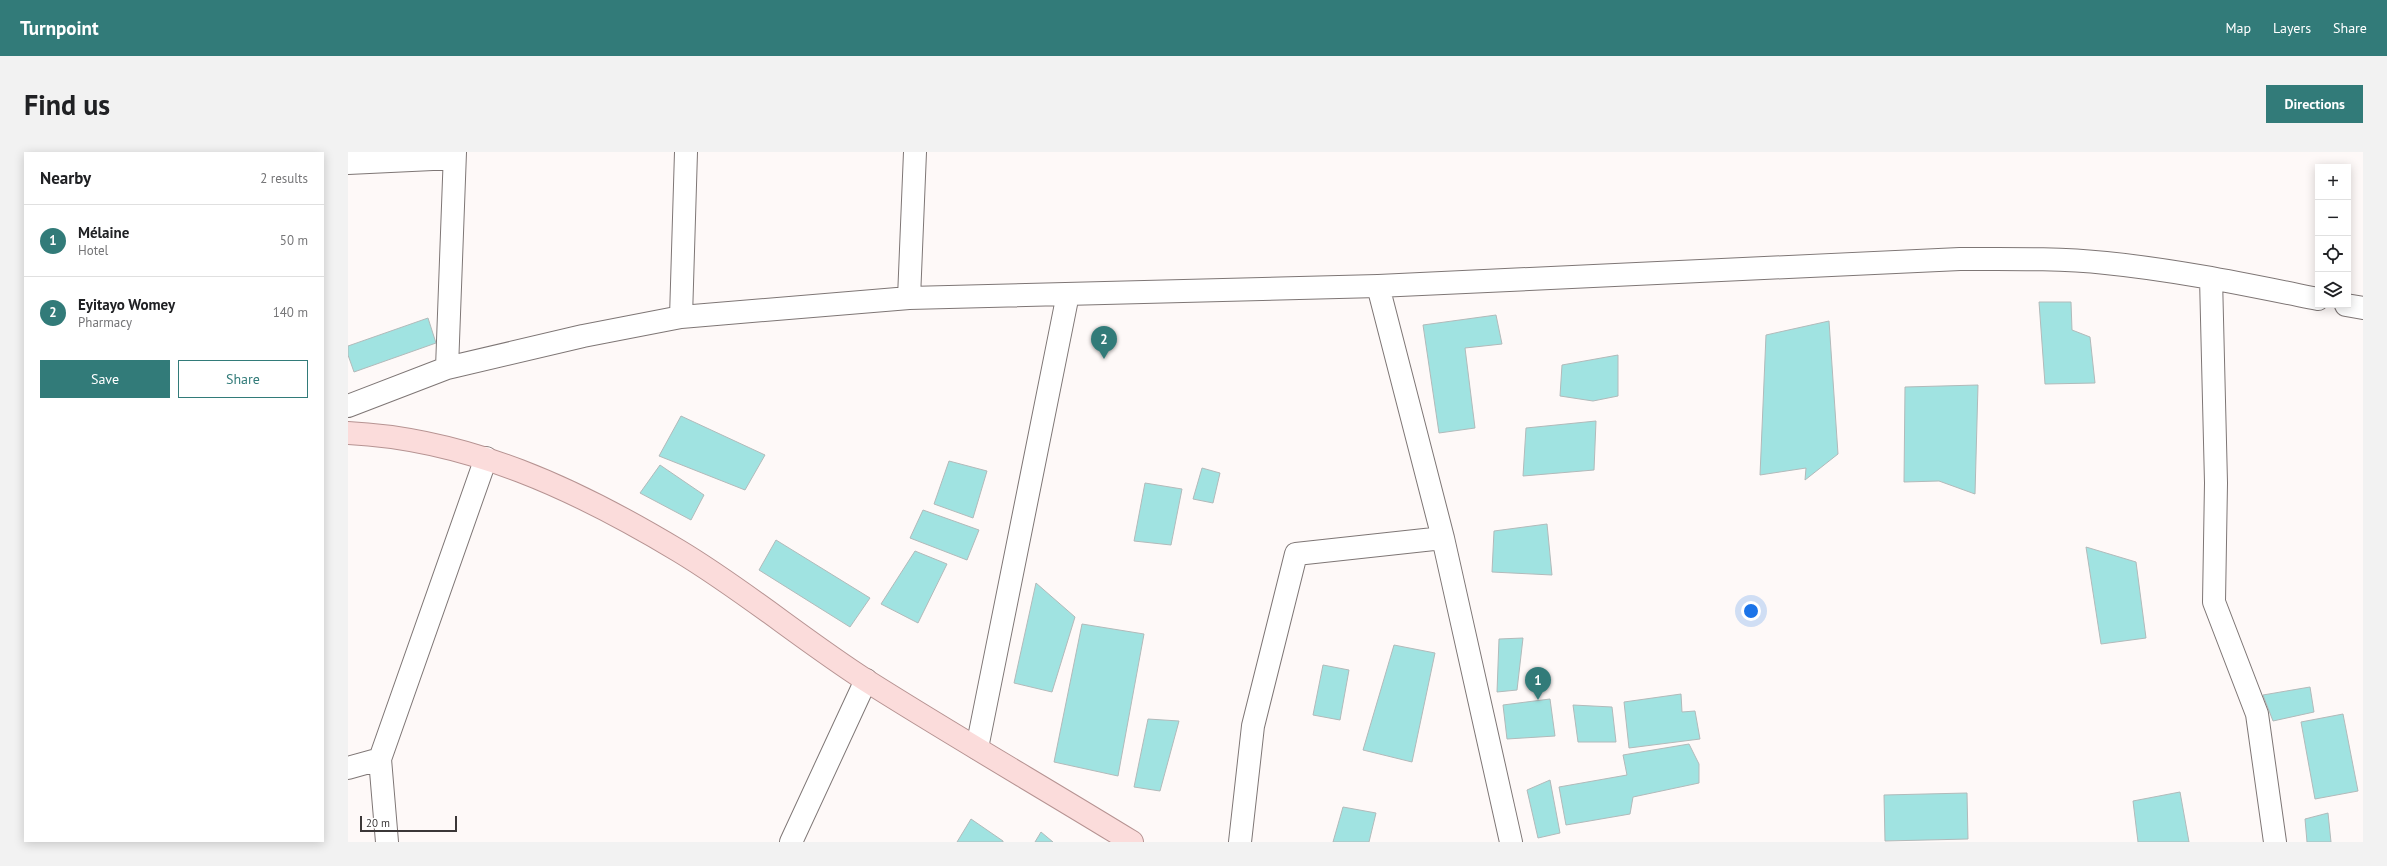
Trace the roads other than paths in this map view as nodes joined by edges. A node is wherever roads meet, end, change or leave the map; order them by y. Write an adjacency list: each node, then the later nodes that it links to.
1 (686, 152): 12 (street)
2 (915, 152): 8 (street)
3 (454, 155): 4 (street); 13 (street)
4 (348, 163)
5 (2211, 278): 6 (street); 9 (street); 27 (street)
6 (1378, 286): 7 (street); 17 (street)
7 (1068, 294): 8 (street); 19 (street)
8 (909, 298): 12 (street)
9 (2315, 298)
10 (2351, 306): 11 (street)
11 (2363, 308)
12 (681, 317): 13 (street)
13 (447, 368): 14 (street)
14 (348, 406)
15 (348, 433): 16 (main road)
16 (486, 458): 18 (main road); 20 (street)
17 (1443, 538): 25 (street); 26 (street)
18 (866, 680): 19 (main road); 23 (street)
19 (977, 748): 24 (main road)
20 (380, 759): 21 (street); 22 (street)
21 (348, 768)
22 (387, 842)
23 (791, 842)
24 (1132, 842)
25 (1240, 842)
26 (1511, 842)
27 (2275, 842)

